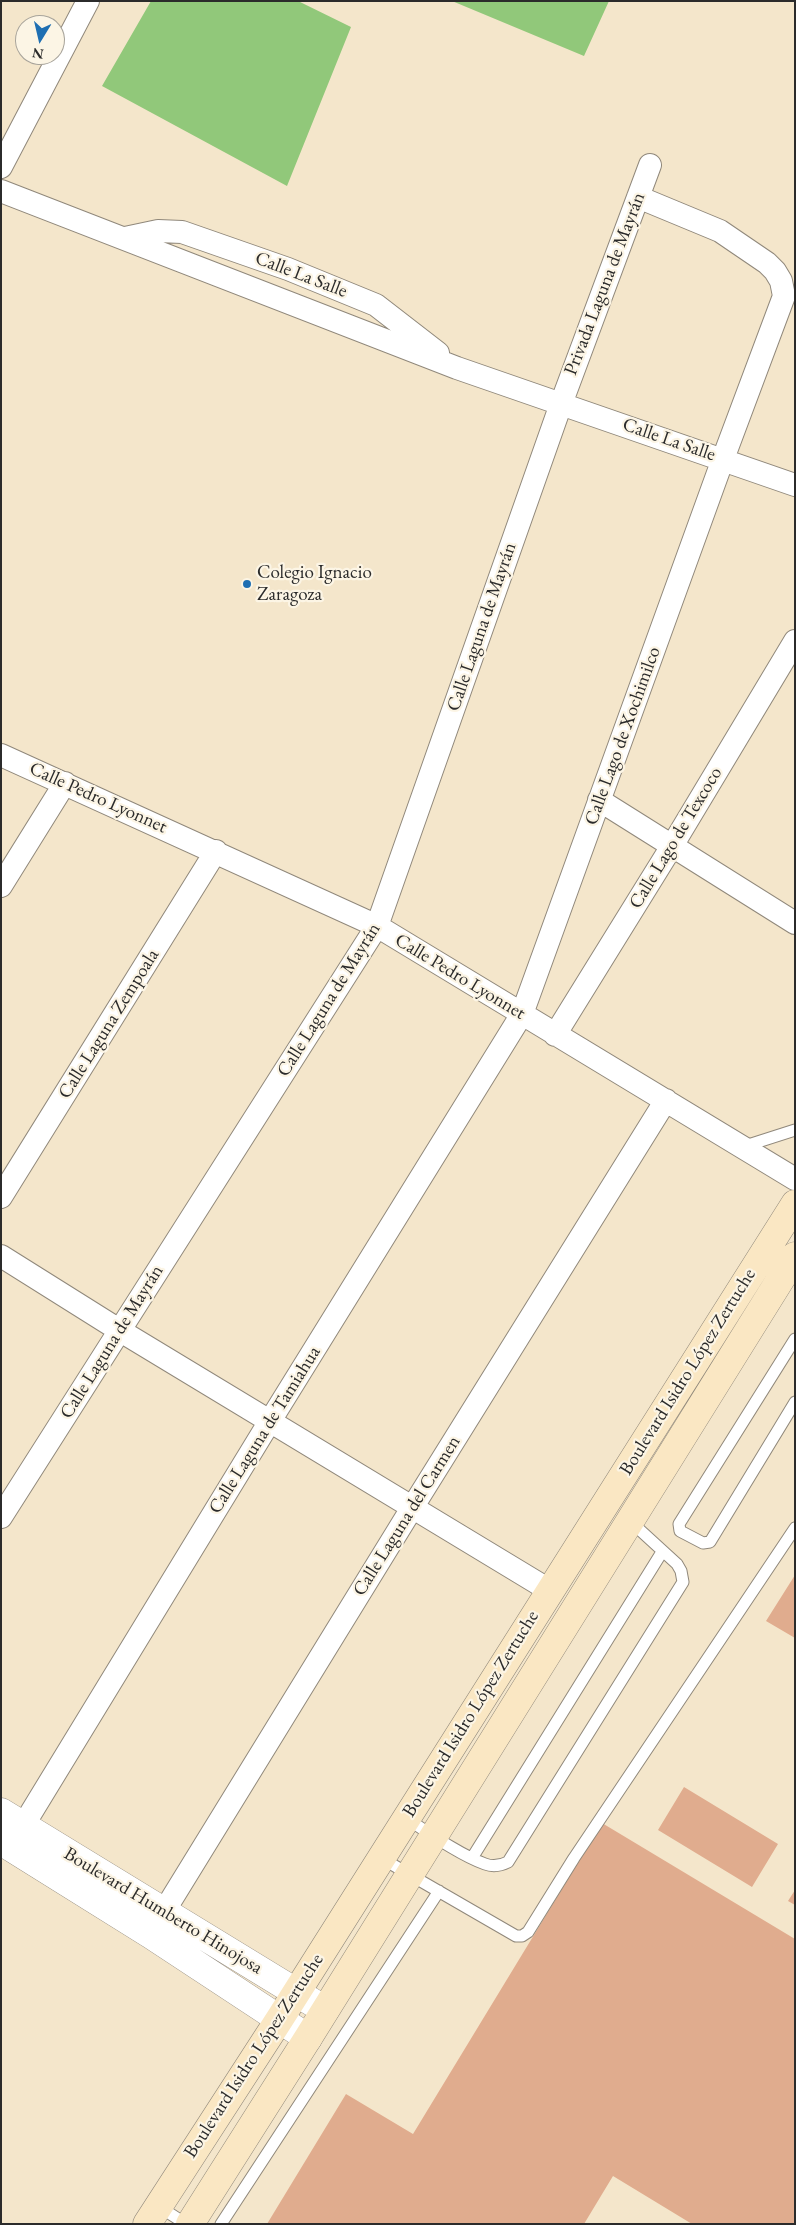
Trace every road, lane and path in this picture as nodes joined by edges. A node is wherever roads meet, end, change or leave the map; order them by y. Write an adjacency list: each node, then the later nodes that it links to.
1 (88, 1): 3 (street)
2 (650, 165): 5 (street, Privada Laguna de Mayrán)
3 (1, 167)
4 (1, 191): 6 (street, Calle La Salle)
5 (638, 197): 8 (street, Privada Laguna de Mayrán); 9 (street, Calle Lago de Xochimilco)
6 (125, 238): 7 (street, Calle La Salle); 7 (street, Calle La Salle)
7 (457, 368): 8 (street, Calle La Salle)
8 (561, 404): 9 (street, Calle La Salle); 19 (street, Calle Laguna de Mayrán)
9 (723, 459): 10 (street, Calle La Salle); 14 (street, Calle Lago de Xochimilco)
10 (795, 485)
11 (795, 641): 15 (street, Calle Lago de Texcoco)
12 (1, 755): 13 (street, Calle Pedro Lyonnet)
13 (65, 783): 16 (street, Calle Pedro Lyonnet); 17 (street)
14 (600, 800): 15 (street); 20 (street, Calle Lago de Xochimilco)
15 (672, 846): 18 (street); 21 (street, Calle Lago de Texcoco)
16 (216, 851): 19 (street, Calle Pedro Lyonnet); 26 (street, Calle Laguna Zempoala)
17 (1, 886)
18 (795, 923)
19 (377, 926): 20 (street, Calle Pedro Lyonnet); 32 (street, Calle Laguna de Mayrán)
20 (522, 1014): 21 (street, Calle Pedro Lyonnet); 35 (street, Calle Laguna de Tamiahua)
21 (555, 1035): 22 (street, Calle Pedro Lyonnet)
22 (666, 1100): 24 (street, Calle Pedro Lyonnet); 36 (street, Calle Laguna del Carmen)
23 (795, 1130): 24 (lane)
24 (742, 1147): 25 (street, Calle Pedro Lyonnet)
25 (795, 1179)
26 (1, 1197)
27 (795, 1204): 29 (main road, Boulevard Isidro López Zertuche)
28 (1, 1256): 32 (street)
29 (784, 1256): 30 (main road, Boulevard Isidro López Zertuche); 31 (main road, Boulevard Isidro López Zertuche)
30 (733, 1302): 31 (main road); 41 (main road, Boulevard Isidro López Zertuche)
31 (757, 1316): 38 (main road, Boulevard Isidro López Zertuche)
32 (119, 1330): 35 (street); 37 (street, Calle Laguna de Mayrán)
33 (795, 1338): 34 (lane)
34 (795, 1402)
35 (270, 1420): 36 (street); 43 (street, Calle Laguna de Tamiahua)
36 (412, 1508): 41 (street); 49 (street, Calle Laguna del Carmen)
37 (1, 1517)
38 (630, 1521): 40 (lane); 44 (main road, Boulevard Isidro López Zertuche)
39 (795, 1528): 48 (lane)
40 (662, 1552): 46 (lane); 46 (lane)
41 (549, 1590): 42 (main road, Boulevard Isidro López Zertuche)
42 (406, 1818): 44 (lane); 45 (main road, Boulevard Isidro López Zertuche)
43 (8, 1836): 49 (street, Boulevard Humberto Hinojosa); 50 (street, Boulevard Humberto Hinojosa)
44 (433, 1836): 46 (lane); 47 (main road, Boulevard Isidro López Zertuche)
45 (381, 1858): 47 (lane); 51 (main road, Boulevard Isidro López Zertuche)
46 (472, 1858)
47 (409, 1874): 48 (lane); 52 (main road, Boulevard Isidro López Zertuche)
48 (439, 1891): 57 (lane)
49 (164, 1910): 50 (street, Calle Laguna del Carmen); 51 (street, Boulevard Humberto Hinojosa)
50 (150, 1934): 53 (street, Boulevard Humberto Hinojosa)
51 (296, 1992): 52 (street, Boulevard Humberto Hinojosa); 53 (main road, Boulevard Isidro López Zertuche)
52 (325, 2010): 54 (main road, Boulevard Isidro López Zertuche)
53 (279, 2020): 54 (street, Boulevard Humberto Hinojosa); 55 (main road, Boulevard Isidro López Zertuche)
54 (308, 2038): 56 (main road, Boulevard Isidro López Zertuche)
55 (152, 2215): 56 (lane)
56 (188, 2224)
57 (221, 2224)

